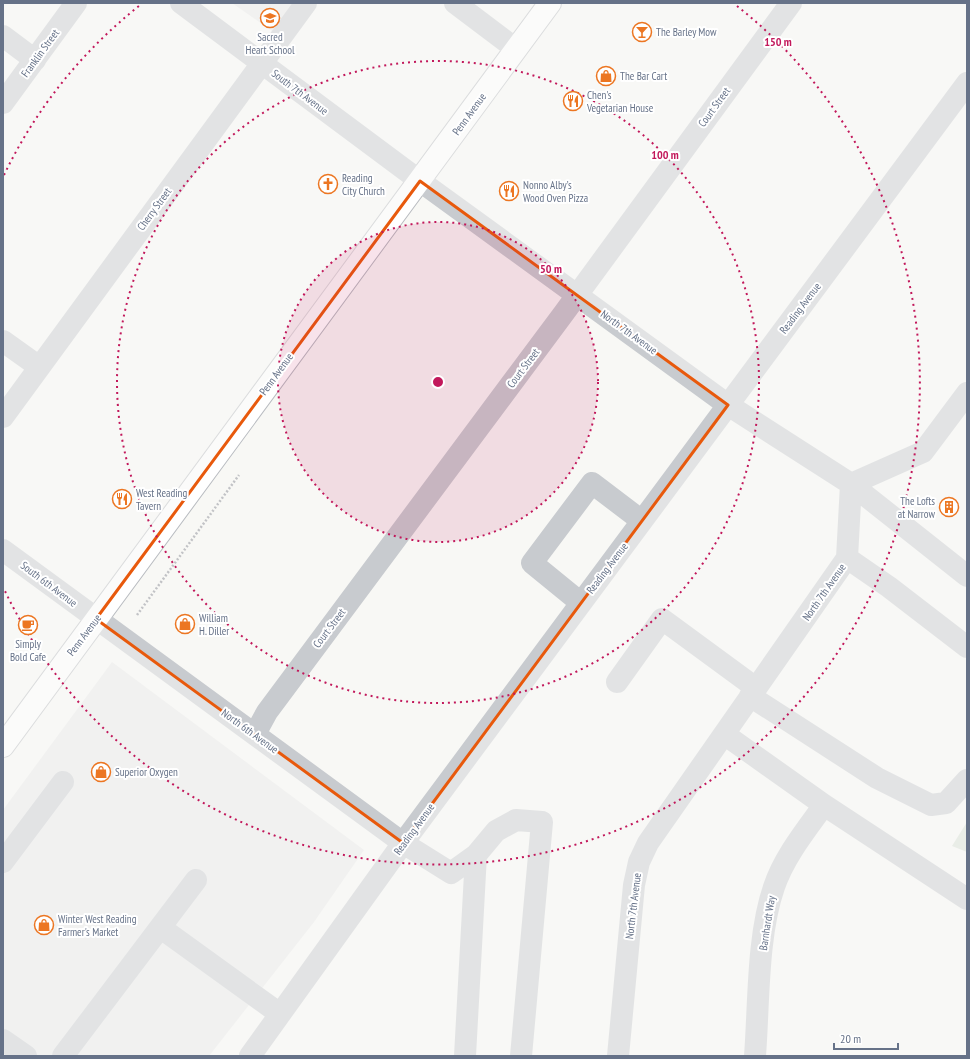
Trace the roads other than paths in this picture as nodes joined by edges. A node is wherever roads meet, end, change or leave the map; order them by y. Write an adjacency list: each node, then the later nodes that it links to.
1 (76, 3): 9 (street, Franklin Street)
2 (181, 3): 10 (street, South 7th Avenue)
3 (306, 3): 10 (street, Cherry Street)
4 (455, 3): 8 (street)
5 (550, 3): 8 (main road, Penn Avenue)
6 (791, 3): 14 (street, Court Street)
7 (3, 36): 9 (street)
8 (516, 49): 13 (main road, Penn Avenue)
9 (35, 60): 12 (street, Franklin Street)
10 (262, 64): 13 (street, South 7th Avenue); 16 (street, Cherry Street)
11 (967, 83): 18 (street, Reading Avenue)
12 (3, 103)
13 (420, 180): 14 (street, North 7th Avenue); 26 (main road, Penn Avenue)
14 (577, 294): 18 (street, North 7th Avenue); 30 (street, Court Street)
15 (3, 341): 16 (street)
16 (38, 366): 19 (street, Cherry Street)
17 (967, 393): 20 (street)
18 (728, 405): 20 (street, North 7th Avenue); 21 (street, Reading Avenue)
19 (3, 416)
20 (851, 484): 23 (street, North 7th Avenue); 24 (street)
21 (642, 521): 25 (street, Reading Avenue); 25 (street)
22 (3, 550): 26 (street, South 6th Avenue)
23 (847, 558): 27 (street); 29 (street, North 7th Avenue)
24 (967, 576)
25 (581, 603): 36 (street, Reading Avenue)
26 (96, 619): 30 (street, North 6th Avenue); 32 (main road, Penn Avenue)
27 (967, 647)
28 (617, 682): 29 (street)
29 (753, 692): 31 (street, North 7th Avenue); 33 (street)
30 (255, 734): 36 (street, North 6th Avenue)
31 (724, 734): 35 (street); 49 (street, North 7th Avenue)
32 (3, 746)
33 (967, 780)
34 (63, 782): 38 (street)
35 (824, 805): 40 (street); 50 (street, Barnhardt Way)
36 (403, 843): 37 (street, North 6th Avenue); 42 (street, Reading Avenue)
37 (476, 855): 47 (street); 48 (street)
38 (3, 862)
39 (196, 880): 41 (street)
40 (967, 899)
41 (161, 928): 42 (street); 45 (street)
42 (280, 1014): 46 (street, Reading Avenue)
43 (3, 1040): 44 (street)
44 (26, 1056)
45 (63, 1056)
46 (250, 1056)
47 (465, 1056)
48 (521, 1056)
49 (618, 1056)
50 (755, 1056)

